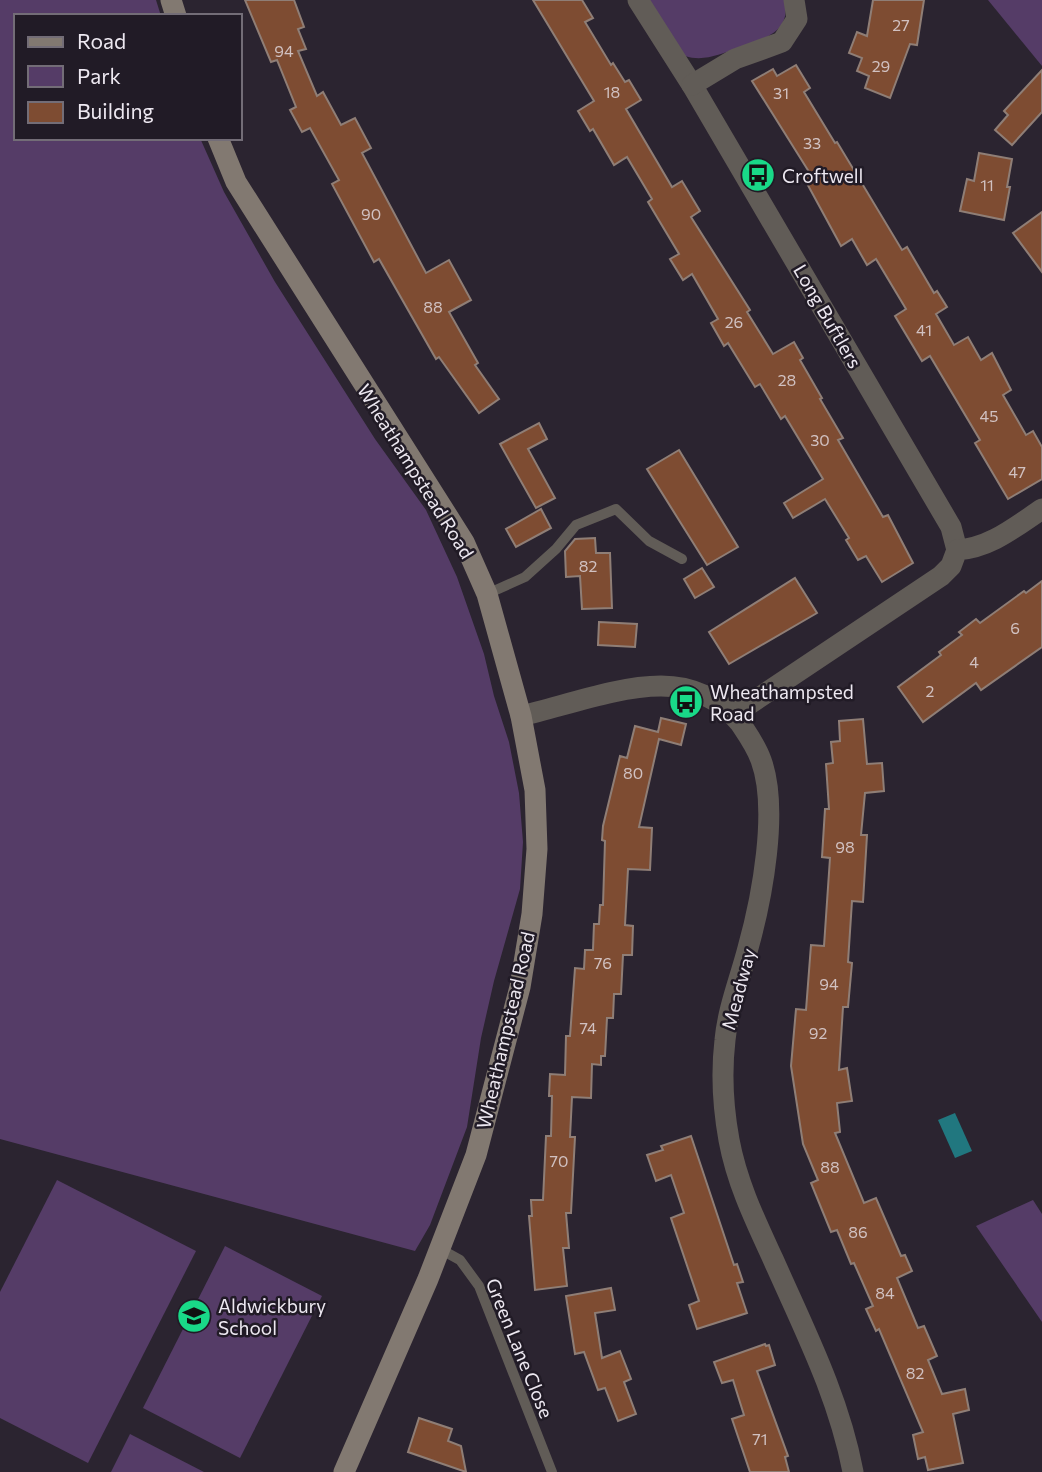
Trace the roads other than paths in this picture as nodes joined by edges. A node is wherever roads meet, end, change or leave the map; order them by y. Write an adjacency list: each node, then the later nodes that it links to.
1 (638, 0): 3 (street, Long Buftlers)
2 (794, 0): 3 (street)
3 (692, 85): 6 (street, Long Buftlers)
4 (219, 140): 8 (street, Wheathampstead Road)
5 (1042, 509): 6 (street)
6 (957, 550): 9 (street)
7 (682, 559): 8 (lane)
8 (487, 594): 10 (street, Wheathampstead Road)
9 (733, 715): 10 (street, Meadway); 14 (street, Meadway)
10 (521, 716): 11 (street, Wheathampstead Road)
11 (440, 1249): 12 (street, Wheathampstead Road); 13 (lane, Green Lane Close)
12 (344, 1472)
13 (552, 1472)
14 (853, 1472)

